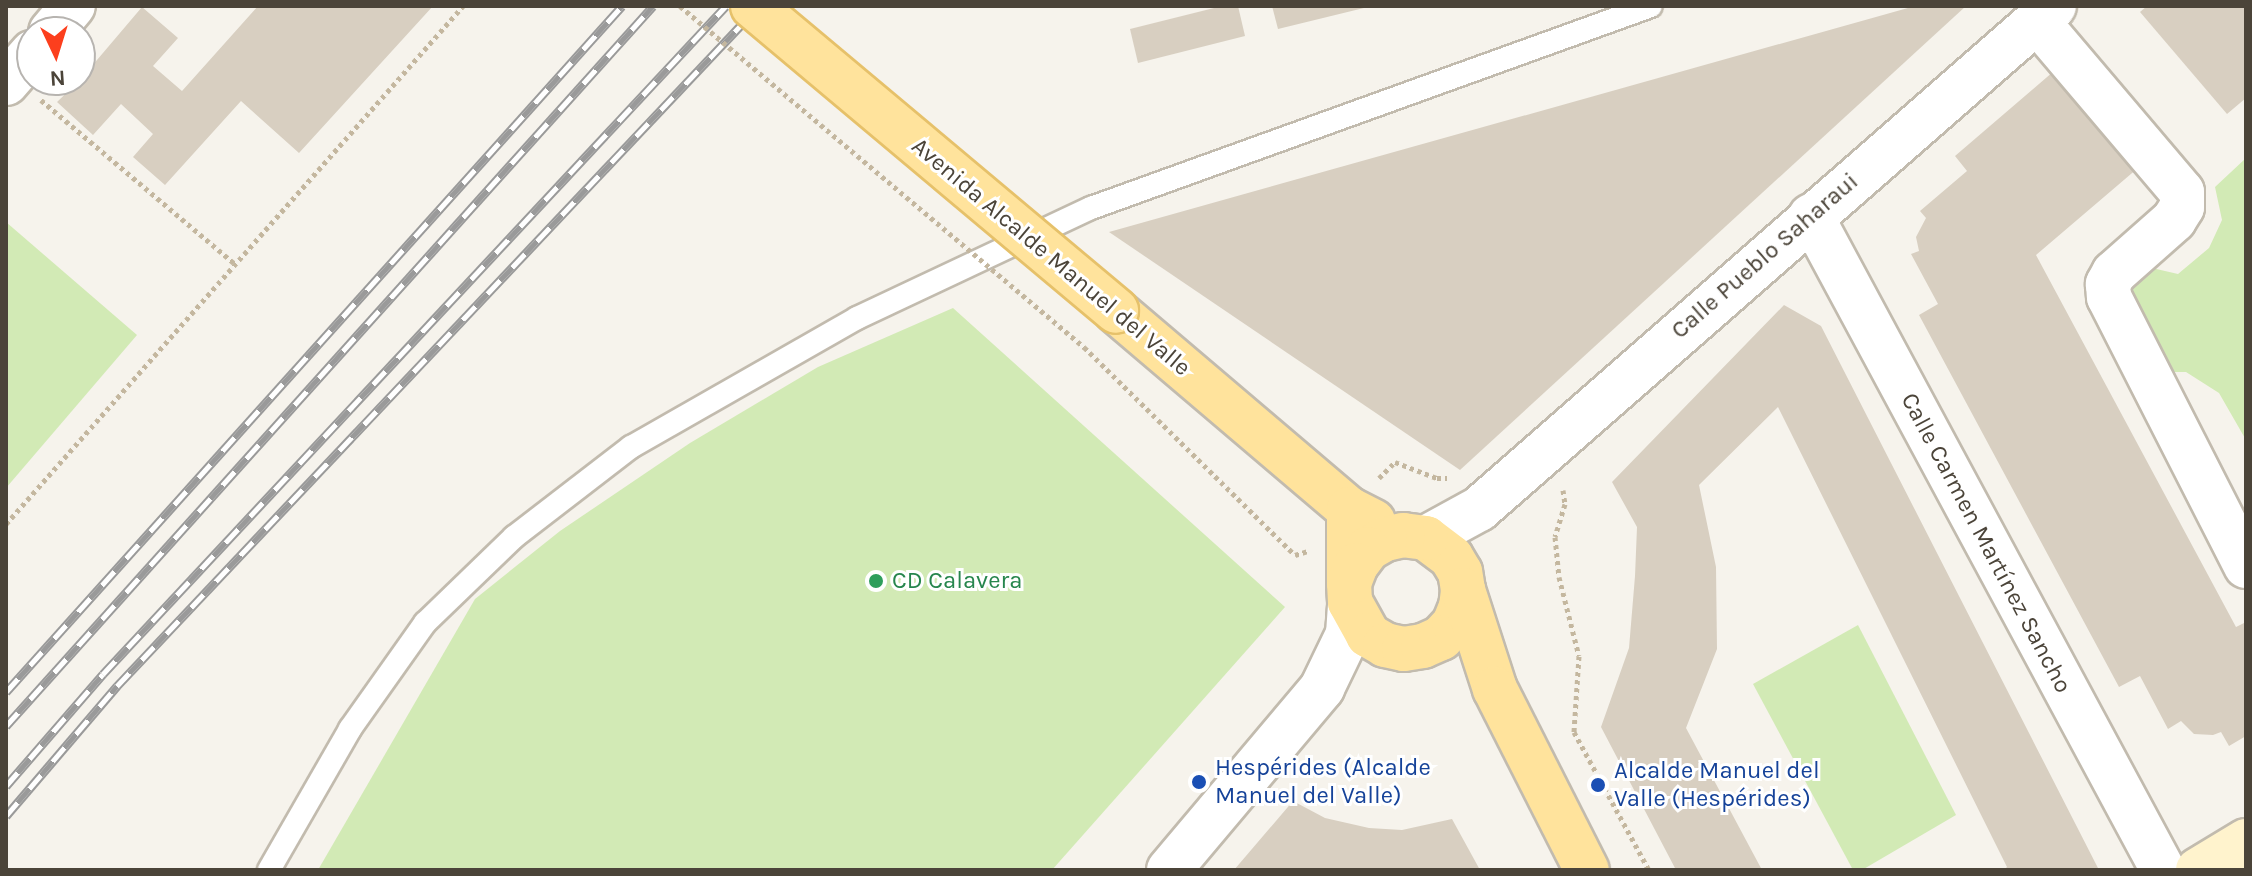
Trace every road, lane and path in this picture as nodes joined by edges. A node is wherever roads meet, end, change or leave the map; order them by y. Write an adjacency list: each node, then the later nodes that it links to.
1 (463, 6): 8 (path)
2 (680, 6): 16 (path, bridge)
3 (753, 6): 12 (main road, Avenida Alcalde Manuel del Valle, bridge)
4 (1651, 6): 24 (lane)
5 (2046, 14): 7 (street, Calle Pueblo Saharaui); 17 (street)
6 (45, 96): 8 (path)
7 (1811, 216): 13 (street, Calle Pueblo Saharaui); 28 (street, Calle Carmen Martínez Sancho)
8 (236, 265): 14 (path)
9 (1395, 462): 10 (path)
10 (1437, 478)
11 (1563, 488): 27 (path)
12 (1349, 509): 15 (main road, Avenida Alcalde Manuel del Valle); 19 (main road)
13 (1479, 509): 15 (street, Calle Pueblo Saharaui); 18 (street)
14 (6, 524)
15 (1415, 537): 18 (main road); 19 (main road)
16 (1307, 552)
17 (2246, 566)
18 (1462, 581): 20 (main road); 22 (main road)
19 (1349, 592): 20 (main road); 21 (street)
20 (1410, 648): 21 (street); 22 (main road)
21 (1322, 688): 25 (street)
22 (1495, 689): 26 (main road)
23 (2246, 841): 29 (main road)
24 (269, 870)
25 (1169, 870)
26 (1587, 870)
27 (1649, 870)
28 (2163, 870)
29 (2198, 870)

